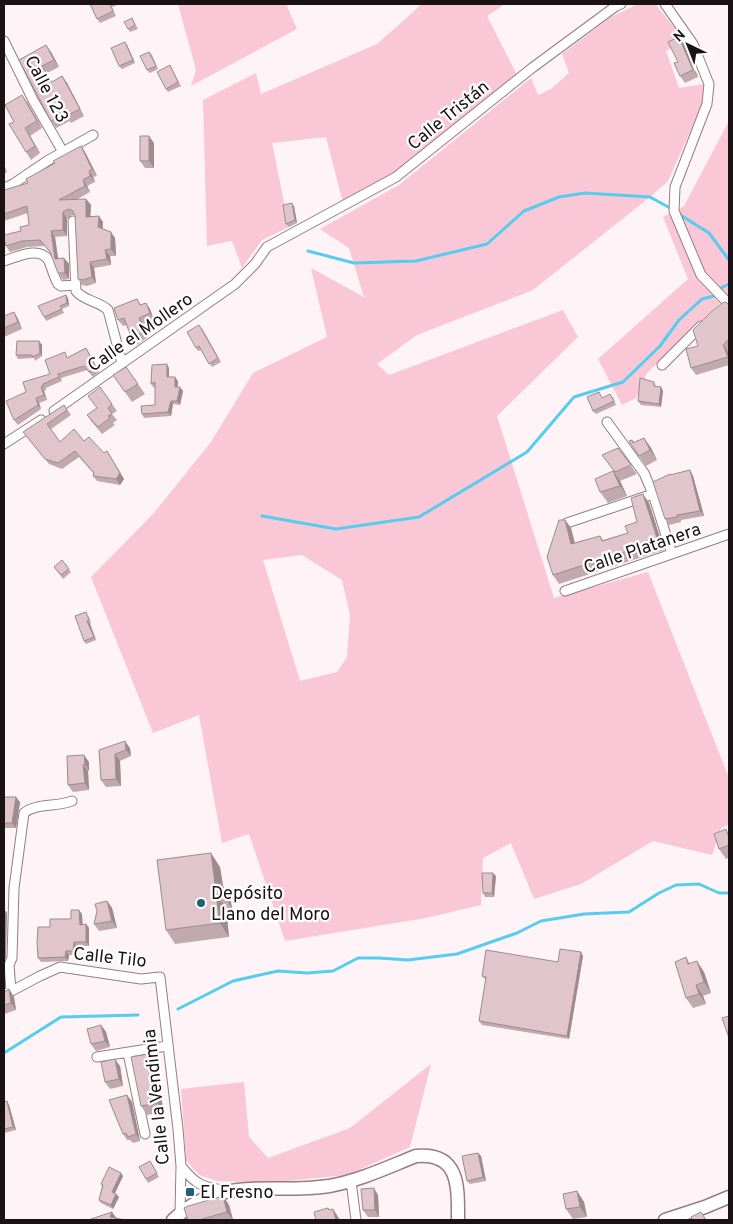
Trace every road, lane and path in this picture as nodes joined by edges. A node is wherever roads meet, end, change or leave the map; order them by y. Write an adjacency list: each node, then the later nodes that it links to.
1 (621, 4): 8 (street, Calle Tristán)
2 (665, 4): 11 (street)
3 (4, 41): 5 (street, Calle 123)
4 (94, 135): 5 (street)
5 (63, 152): 6 (street)
6 (4, 188)
7 (73, 221): 10 (street)
8 (285, 236): 13 (street, Calle el Mollero)
9 (4, 261): 10 (street)
10 (75, 285): 13 (street)
11 (725, 304)
12 (707, 320): 14 (street)
13 (122, 363): 16 (street, Calle el Mollero)
14 (662, 365)
15 (607, 422): 17 (street)
16 (4, 444)
17 (654, 494): 18 (street); 20 (street)
18 (566, 524)
19 (729, 534): 20 (street, Calle Platanera)
20 (672, 554): 21 (street, Calle Platanera)
21 (565, 592)
22 (72, 801): 24 (street)
23 (160, 977): 24 (street, Calle Tilo); 25 (street, Calle la Vendimia)
24 (7, 993)
25 (168, 1046): 26 (street); 29 (street, Calle la Vendimia)
26 (128, 1053): 27 (street); 28 (street)
27 (97, 1057)
28 (145, 1134)
29 (181, 1166): 31 (street); 33 (street, Calle la Vendimia)
30 (350, 1181): 31 (main road); 34 (street); 35 (main road)
31 (232, 1190): 33 (main road)
32 (729, 1197): 36 (main road)
33 (177, 1217)
34 (356, 1220)
35 (458, 1220)
36 (664, 1220)

